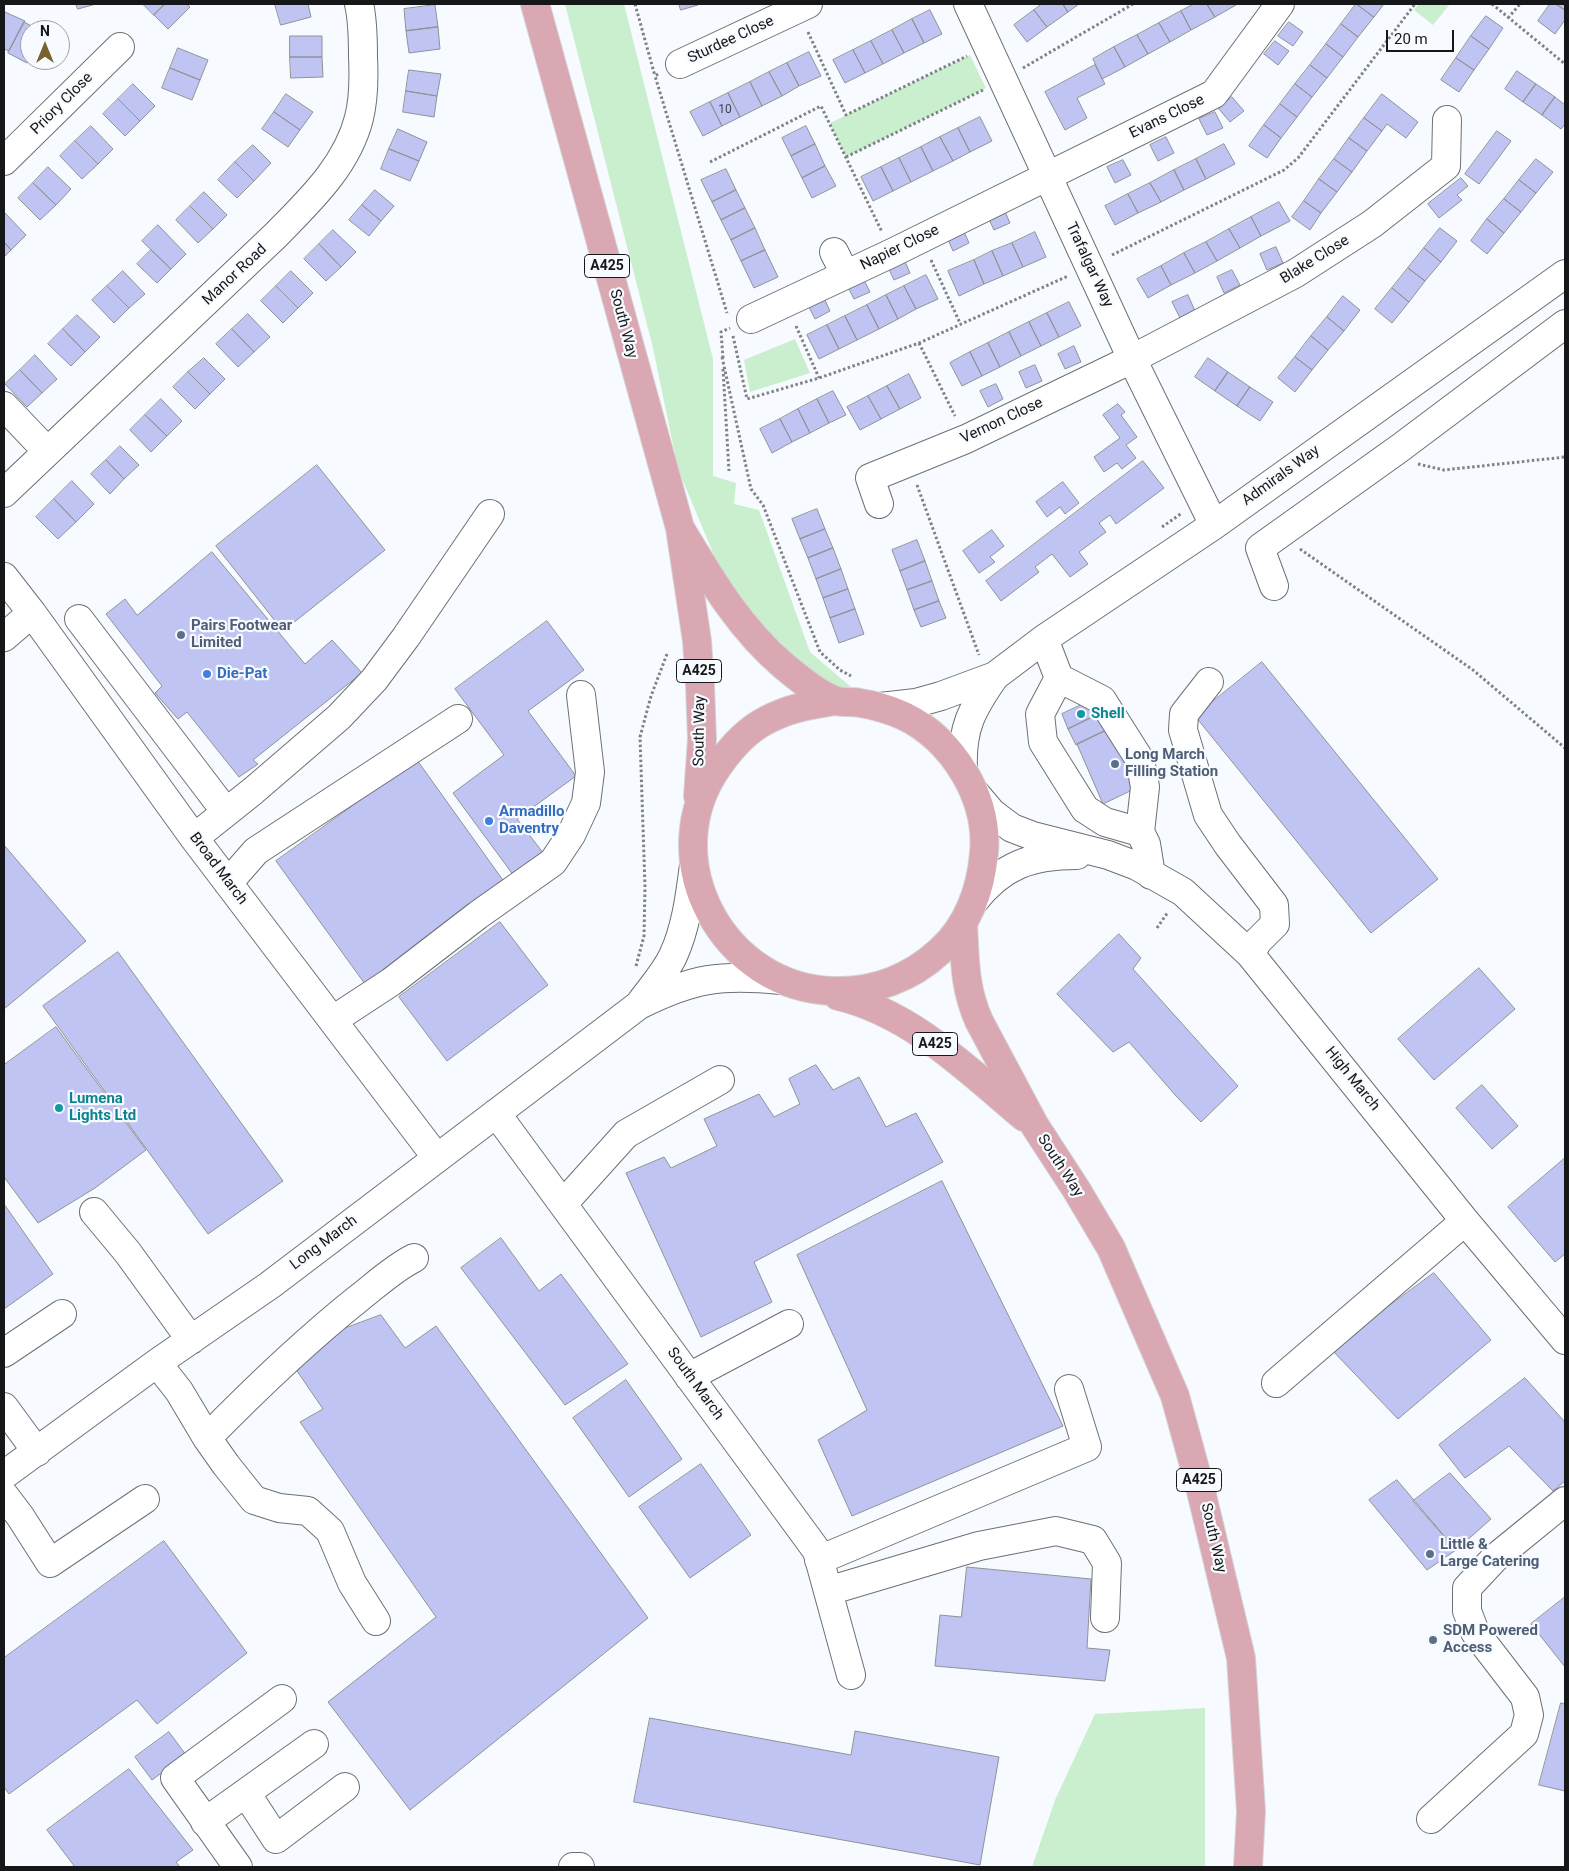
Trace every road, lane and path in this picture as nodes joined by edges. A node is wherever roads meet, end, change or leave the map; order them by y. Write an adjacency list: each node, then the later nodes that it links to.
1 (360, 4): 35 (street, Manor Road)
2 (535, 4): 45 (main road, South Way / A425)
3 (635, 4): 15 (path)
4 (968, 4): 12 (street, Trafalgar Way)
5 (1280, 4): 19 (street, Evans Close)
6 (1415, 4): 22 (path)
7 (1492, 4): 10 (path)
8 (1520, 4): 10 (path)
9 (803, 6): 12 (path); 13 (street, Sturdee Close)
10 (1508, 18): 14 (path)
11 (120, 46): 17 (street, Priory Close)
12 (987, 46): 19 (street, Trafalgar Way)
13 (680, 64): 15 (path)
14 (1565, 64)
15 (655, 76): 25 (path)
16 (1447, 120): 30 (street, Blake Close)
17 (4, 161)
18 (710, 162): 21 (path)
19 (1048, 176): 20 (street, Napier Close); 22 (street, Trafalgar Way)
20 (921, 238): 21 (street, Napier Close); 26 (path)
21 (892, 253): 24 (street, Napier Close)
22 (1089, 266): 26 (path); 30 (street, Trafalgar Way)
23 (1565, 274): 43 (street, Admirals Way)
24 (785, 303): 25 (street, Napier Close); 31 (path)
25 (741, 323): 29 (path); 31 (path)
26 (960, 323): 28 (path)
27 (1565, 324): 34 (street)
28 (919, 343): 31 (path); 33 (path)
29 (722, 357): 38 (path); 56 (path)
30 (1132, 359): 33 (street, Vernon Close); 40 (street, Trafalgar Way)
31 (819, 378)
32 (4, 406): 35 (street)
33 (966, 439): 37 (street, Vernon Close)
34 (1400, 448): 36 (path); 48 (street)
35 (48, 452): 39 (street, Manor Road)
36 (1565, 457)
37 (909, 462): 41 (street, Vernon Close); 54 (path)
38 (729, 471)
39 (4, 492)
40 (1201, 499): 43 (street, Trafalgar Way); 44 (path)
41 (879, 504)
42 (490, 514): 65 (street)
43 (1214, 524): 52 (street, Admirals Way)
44 (1162, 527)
45 (680, 528): 59 (main road, South Way / A425); 66 (main road, South Way / A425)
46 (1297, 548): 62 (path)
47 (4, 576): 49 (street, Broad March)
48 (1274, 586)
49 (32, 613): 51 (street); 68 (street, Broad March)
50 (79, 620): 65 (street)
51 (4, 637)
52 (1044, 639): 54 (street, Admirals Way); 55 (street)
53 (667, 654): 77 (path)
54 (988, 667): 60 (street, Admirals Way); 63 (street, Admirals Way)
55 (1059, 678): 67 (street); 67 (street)
56 (856, 679)
57 (1209, 682): 76 (street)
58 (581, 695): 81 (street)
59 (836, 701): 60 (main road); 66 (main road)
60 (880, 707): 63 (main road)
61 (458, 719): 72 (street)
62 (1565, 748)
63 (963, 770): 64 (main road)
64 (975, 794): 69 (street, High March); 74 (main road)
65 (226, 812): 68 (street)
66 (696, 814): 70 (main road)
67 (1140, 832): 71 (street)
68 (194, 838): 72 (street, Broad March)
69 (1108, 855): 71 (street, High March); 74 (street, High March)
70 (694, 865): 78 (main road); 80 (street, Long March)
71 (1151, 875): 76 (street, High March)
72 (228, 883): 81 (street, Broad March)
73 (1172, 906): 75 (path)
74 (968, 912): 79 (main road); 84 (main road, South Way / A425)
75 (1157, 928)
76 (1250, 954): 88 (street, High March)
77 (634, 972)
78 (780, 980): 79 (main road); 80 (street, Long March)
79 (818, 991): 84 (main road, South Way / A425)
80 (639, 1005): 83 (street, Long March)
81 (332, 1020): 85 (street, Broad March)
82 (720, 1080): 86 (street)
83 (496, 1113): 85 (street, Long March); 86 (street, South March)
84 (1035, 1126): 120 (main road, South Way / A425)
85 (437, 1158): 92 (street, Long March)
86 (563, 1204): 96 (street, South March)
87 (94, 1212): 92 (street)
88 (1466, 1221): 93 (street, High March); 97 (street)
89 (414, 1258): 100 (street)
90 (62, 1314): 94 (street)
91 (789, 1324): 96 (street)
92 (192, 1340): 95 (street, Long March)
93 (1565, 1340)
94 (4, 1353)
95 (157, 1363): 100 (street); 101 (street, Long March)
96 (690, 1377): 106 (street, South March)
97 (1276, 1383)
98 (1070, 1389): 106 (street)
99 (4, 1407): 101 (street)
100 (208, 1438): 109 (street)
101 (37, 1452): 102 (street, Long March)
102 (4, 1475)
103 (4, 1495): 104 (street)
104 (145, 1499)
105 (1565, 1501): 115 (street)
106 (819, 1560): 107 (street, South March)
107 (828, 1591): 108 (street); 110 (street, South March)
108 (1105, 1618)
109 (376, 1621)
110 (852, 1675)
111 (282, 1699): 116 (street)
112 (314, 1744): 114 (street)
113 (344, 1787): 114 (street)
114 (246, 1793): 116 (street)
115 (1431, 1820)
116 (205, 1822): 117 (street)
117 (232, 1858)
118 (573, 1867): 119 (street)
119 (580, 1867)
120 (1248, 1867)

